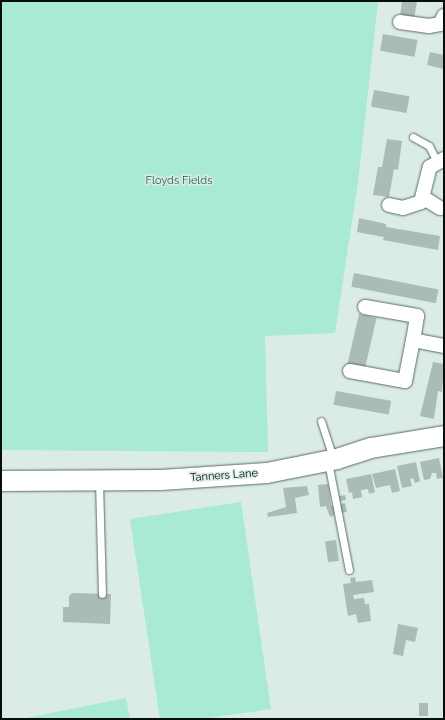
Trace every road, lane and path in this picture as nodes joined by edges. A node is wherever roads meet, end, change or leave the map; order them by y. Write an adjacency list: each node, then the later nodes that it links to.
1 (444, 16): 2 (street)
2 (400, 22)
3 (413, 137): 4 (lane)
4 (441, 160): 5 (street)
5 (424, 198): 6 (street); 7 (street)
6 (389, 205)
7 (440, 208)
8 (365, 307): 9 (street)
9 (413, 340): 10 (street); 11 (street)
10 (444, 346)
11 (350, 371)
12 (321, 421): 14 (lane)
13 (444, 436): 14 (main road, Tanners Lane)
14 (331, 460): 15 (main road, Tanners Lane); 17 (lane)
15 (98, 480): 16 (main road, Tanners Lane); 18 (lane)
16 (1, 481)
17 (349, 570)
18 (102, 594)

